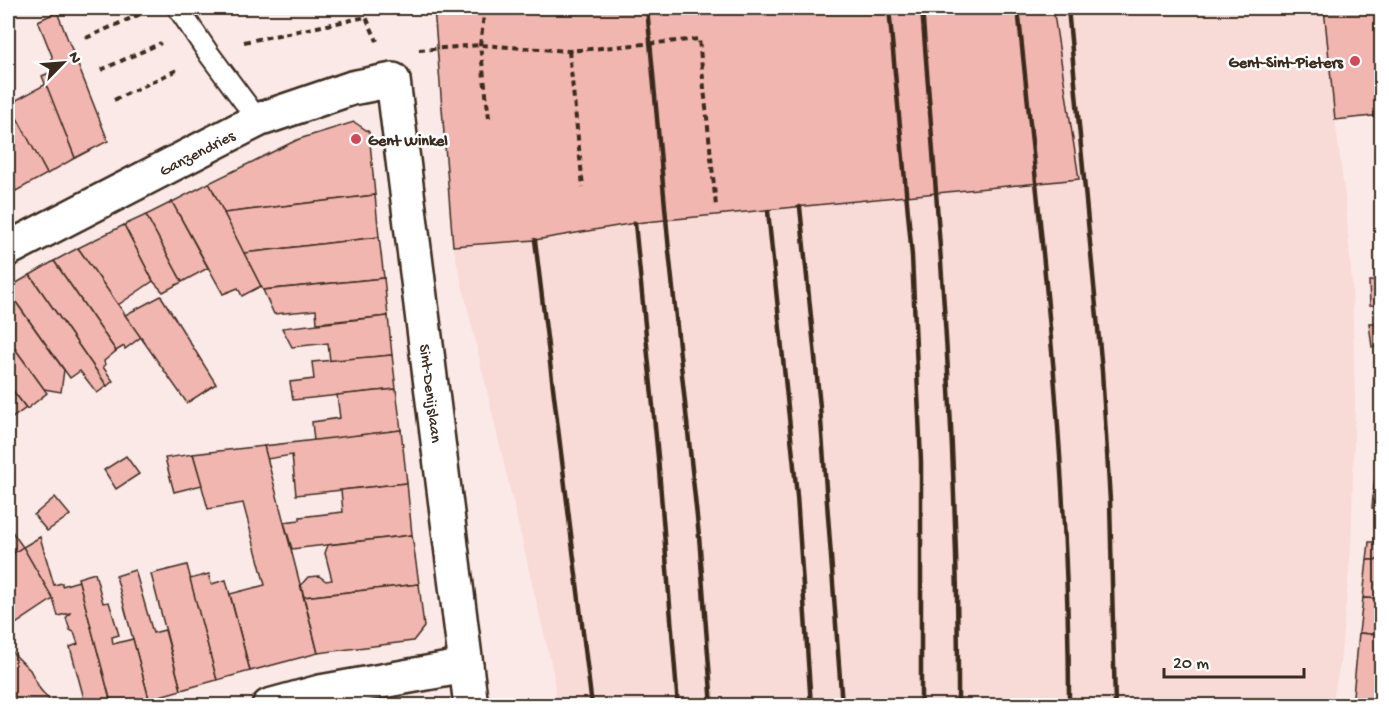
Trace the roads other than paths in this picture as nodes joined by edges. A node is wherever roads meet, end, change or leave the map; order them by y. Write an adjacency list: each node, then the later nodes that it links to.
1 (178, 8): 3 (lane)
2 (393, 80): 3 (street, Ganzendries); 5 (street, Sint-Denijslaan)
3 (258, 120): 4 (street, Ganzendries)
4 (8, 249)
5 (466, 666): 6 (street); 7 (street, Sint-Denijslaan)
6 (269, 705)
7 (471, 705)

